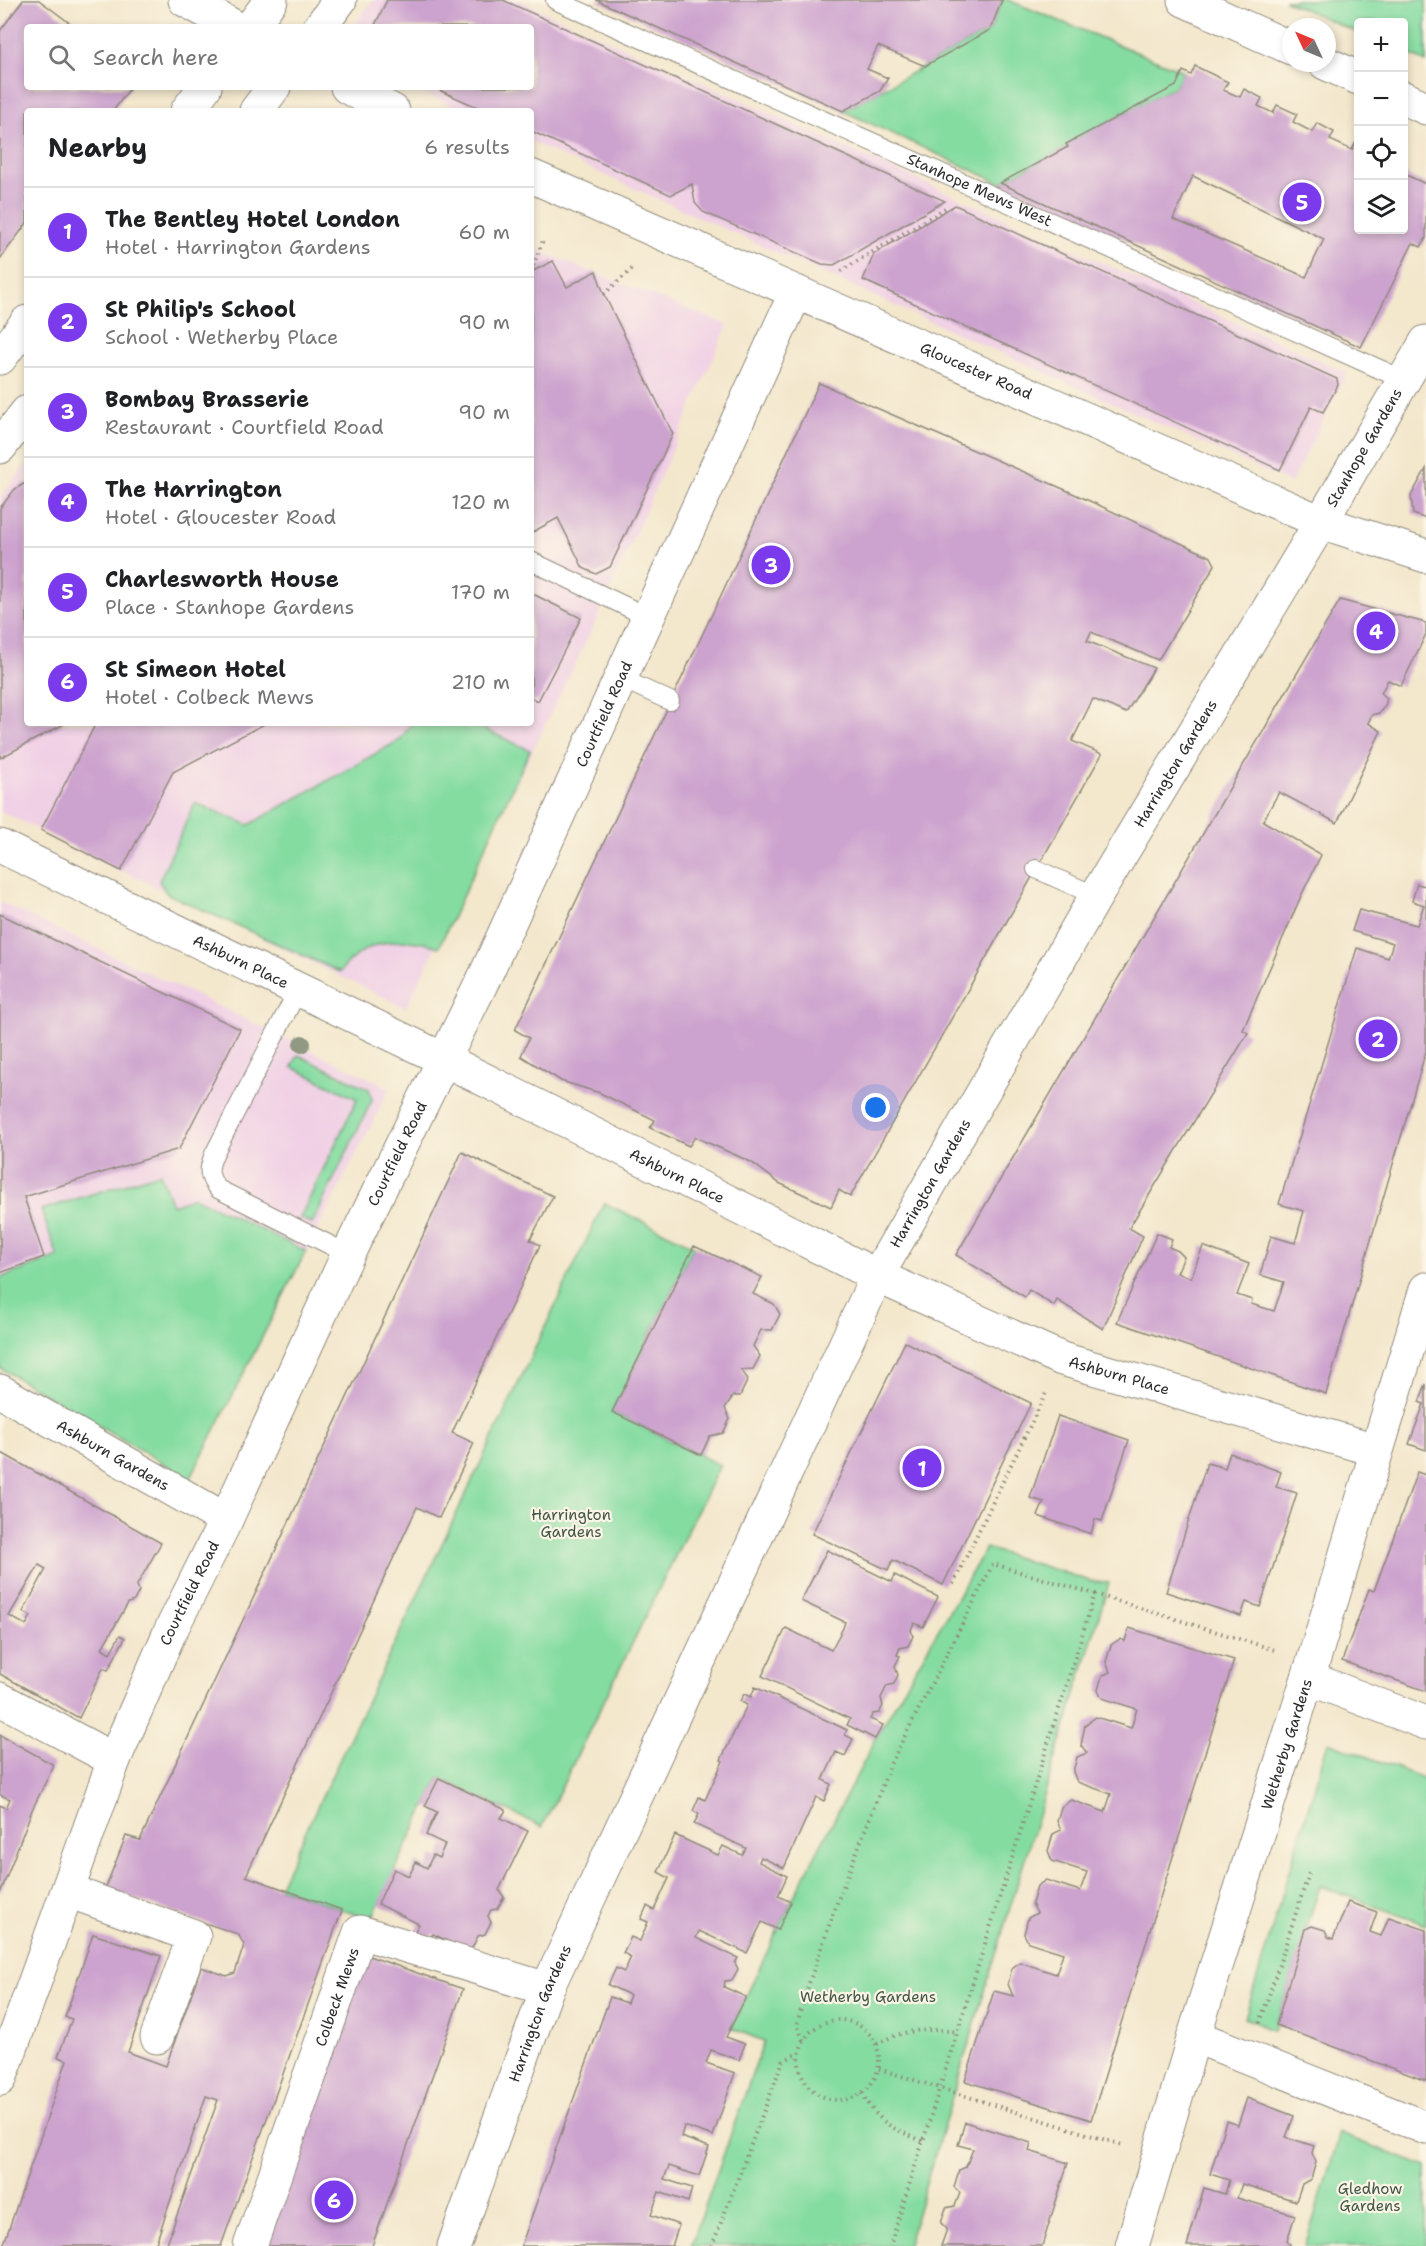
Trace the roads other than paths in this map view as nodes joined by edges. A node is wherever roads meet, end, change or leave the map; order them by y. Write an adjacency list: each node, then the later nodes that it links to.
1 (185, 0): 6 (main road)
2 (271, 0): 7 (main road)
3 (340, 0): 8 (main road)
4 (555, 0): 25 (lane, Stanhope Mews West)
5 (1184, 0): 9 (main road)
6 (229, 24)
7 (253, 24)
8 (322, 24)
9 (1282, 44)
10 (1336, 68): 11 (main road)
11 (1354, 76)
12 (203, 90): 16 (main road)
13 (272, 90): 17 (main road)
14 (353, 90): 18 (main road)
15 (1408, 100): 19 (main road)
16 (189, 108)
17 (258, 108)
18 (387, 108)
19 (1426, 108)
20 (534, 177): 21 (main road, Gloucester Road)
21 (796, 292): 28 (main road, Gloucester Road); 31 (main road, Courtfield Road)
22 (24, 326): 24 (main road)
23 (1426, 342): 25 (main road, Stanhope Gardens)
24 (0, 358)
25 (1404, 380): 28 (main road, Stanhope Gardens)
26 (24, 416): 27 (main road)
27 (0, 447)
28 (1321, 522): 29 (main road, Gloucester Road); 36 (main road, Harrington Gardens)
29 (1426, 556)
30 (534, 562): 31 (lane)
31 (648, 617): 32 (main road, Courtfield Road)
32 (620, 678): 33 (lane); 38 (main road, Courtfield Road)
33 (670, 700)
34 (0, 846): 37 (main road, Ashburn Place)
35 (1036, 869): 36 (lane)
36 (1096, 896): 40 (main road, Harrington Gardens)
37 (298, 990): 38 (main road, Ashburn Place); 39 (lane)
38 (443, 1059): 39 (main road, Courtfield Road); 40 (main road, Ashburn Place)
39 (348, 1254): 44 (main road, Courtfield Road)
40 (877, 1276): 43 (main road, Ashburn Place); 50 (main road, Harrington Gardens)
41 (1426, 1289): 43 (main road, Wetherby Gardens)
42 (0, 1391): 44 (main road, Ashburn Gardens)
43 (1376, 1450): 45 (main road, Wetherby Gardens)
44 (226, 1520): 48 (main road, Courtfield Road)
45 (1310, 1670): 47 (main road); 52 (main road, Wetherby Gardens)
46 (0, 1699): 48 (main road)
47 (1426, 1723)
48 (114, 1760): 49 (main road, Courtfield Road)
49 (68, 1891): 51 (main road, Courtfield Road); 53 (main road)
50 (547, 1989): 56 (main road, Colbeck Mews); 57 (main road, Harrington Gardens)
51 (9, 2018): 54 (main road, Courtfield Road)
52 (1194, 2036): 55 (main road); 58 (main road, Wetherby Gardens)
53 (157, 2037)
54 (0, 2079)
55 (1426, 2128)
56 (250, 2246)
57 (454, 2246)
58 (1132, 2246)

